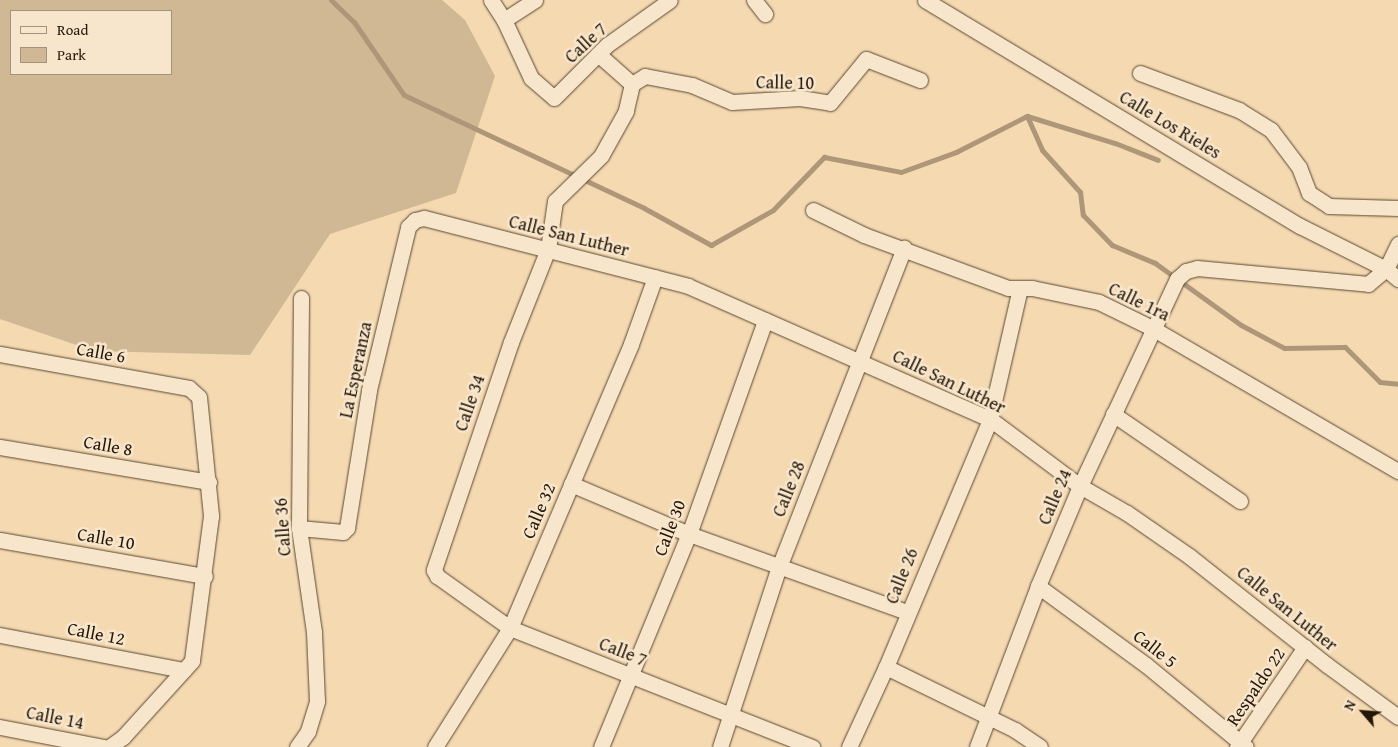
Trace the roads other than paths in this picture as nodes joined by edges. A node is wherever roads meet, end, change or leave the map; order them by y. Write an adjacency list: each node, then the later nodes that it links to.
1 (491, 0): 7 (street)
2 (535, 0): 7 (street)
3 (670, 0): 8 (street, Calle 7)
4 (754, 0): 6 (street)
5 (925, 0): 18 (street, Calle Los Rieles)
6 (765, 14)
7 (504, 20): 8 (street, Calle 7)
8 (598, 54): 11 (street)
9 (1140, 73): 12 (street)
10 (920, 80): 11 (street, Calle 10)
11 (632, 84): 17 (street, Calle 34)
12 (1398, 208)
13 (813, 210): 16 (street, Calle 1ra)
14 (415, 220): 17 (street, Calle San Luther); 34 (street, La Esperanza)
15 (1398, 244): 18 (street)
16 (904, 248): 20 (street, Calle 1ra); 25 (street, Calle 28)
17 (548, 249): 19 (street, Calle San Luther); 38 (street, Calle 34)
18 (1392, 274): 23 (street, Calle 24)
19 (655, 278): 22 (street, Calle San Luther); 31 (street, Calle 32)
20 (1020, 288): 23 (street, Calle 1ra); 27 (street, Calle 26)
21 (301, 298): 34 (street, Calle 36)
22 (765, 320): 25 (street, Calle San Luther); 35 (street, Calle 30)
23 (1152, 328): 26 (street, Calle 24); 29 (street, Calle 1ra)
24 (0, 354): 30 (street, Calle 6)
25 (860, 361): 27 (street, Calle San Luther); 37 (street, Calle 28)
26 (1113, 414): 32 (street, Calle 24); 33 (street)
27 (990, 419): 32 (street, Calle San Luther); 41 (street, Calle 26)
28 (0, 447): 30 (street, Calle 8)
29 (1398, 471)
30 (209, 482): 39 (street)
31 (571, 484): 35 (street); 42 (street, Calle 32)
32 (1080, 486): 40 (street, Calle 24); 44 (street, Calle San Luther)
33 (1240, 501)
34 (300, 528): 55 (street, Calle 36)
35 (689, 534): 37 (street); 47 (street, Calle 30)
36 (0, 540): 39 (street, Calle 10)
37 (779, 566): 41 (street); 48 (street, Calle 28)
38 (434, 570): 42 (street, Calle 7)
39 (205, 576): 46 (street)
40 (1038, 586): 50 (street, Calle 24); 52 (street, Calle 5)
41 (907, 612): 45 (street, Calle 26)
42 (510, 628): 47 (street, Calle 7); 56 (street, Calle 32)
43 (0, 635): 46 (street, Calle 12)
44 (1305, 647): 49 (street, Calle San Luther); 52 (street, Respaldo 22)
45 (886, 667): 50 (street); 60 (street, Calle 26)
46 (184, 670): 54 (street)
47 (632, 674): 48 (street, Calle 7); 57 (street, Calle 30)
48 (731, 717): 58 (street, Calle 28); 59 (street, Calle 7)
49 (1398, 717)
50 (987, 719): 61 (street, Calle 24); 62 (street)
51 (0, 727): 53 (street, Calle 14)
52 (1241, 746)
53 (104, 747)
54 (109, 747)
55 (297, 747)
56 (435, 747)
57 (601, 747)
58 (720, 747)
59 (812, 747)
60 (849, 747)
61 (977, 747)
62 (1040, 747)

